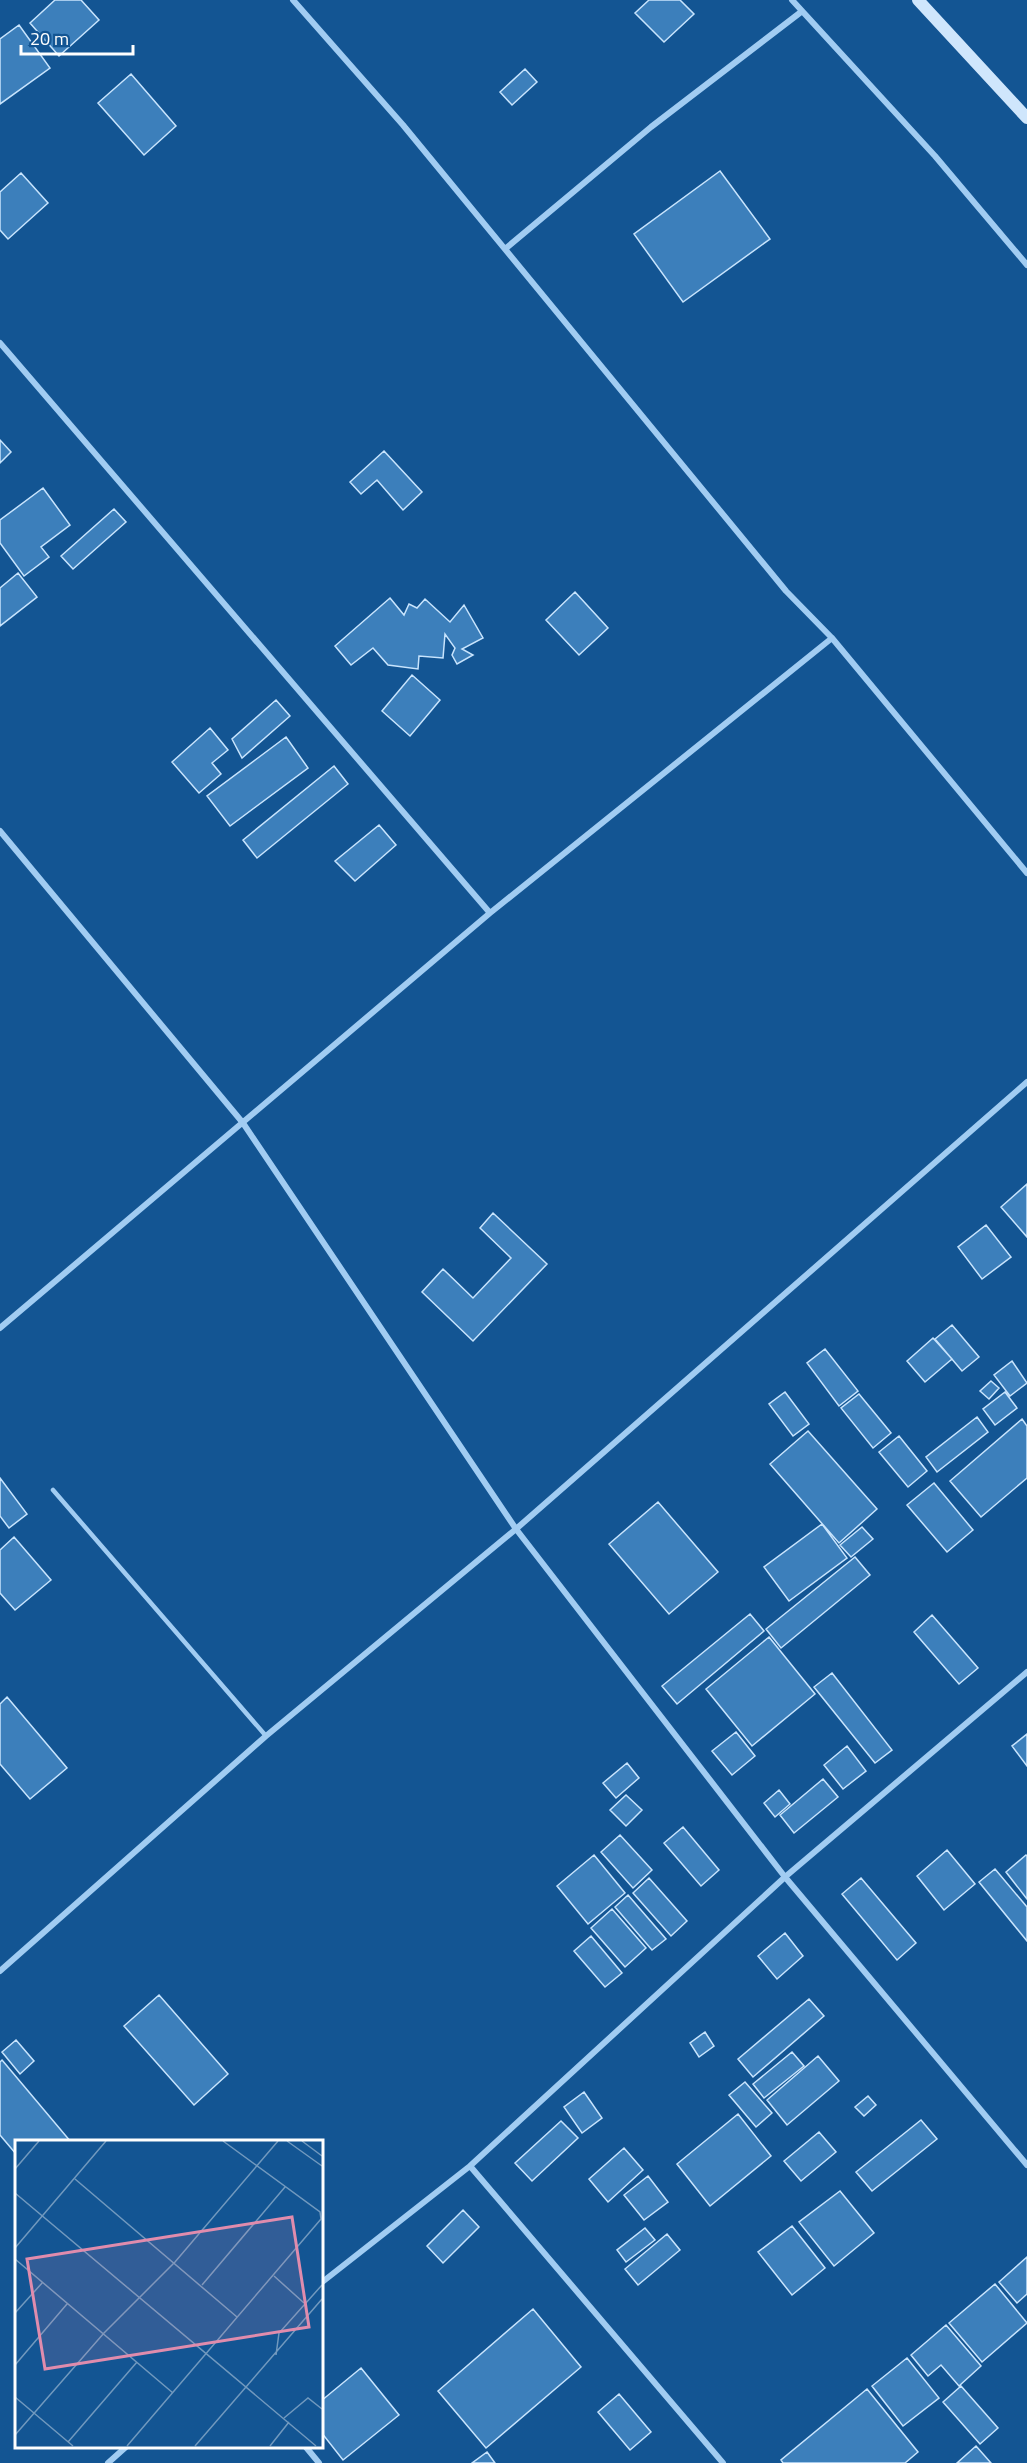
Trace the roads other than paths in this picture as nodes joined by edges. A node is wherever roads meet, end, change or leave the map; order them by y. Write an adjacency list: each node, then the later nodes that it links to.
1 (293, 0): 6 (street)
2 (792, 0): 4 (street)
3 (918, 0): 5 (street)
4 (801, 12): 6 (street); 7 (street)
5 (1027, 118)
6 (505, 249): 9 (street)
7 (1027, 265)
8 (0, 343): 12 (street)
9 (832, 638): 11 (street); 12 (street)
10 (0, 831): 14 (street)
11 (1027, 873)
12 (490, 913): 14 (street)
13 (1027, 1082): 17 (street)
14 (243, 1123): 15 (street); 17 (street)
15 (0, 1328)
16 (53, 1490): 19 (lane)
17 (516, 1529): 19 (street); 20 (street)
18 (1027, 1671): 20 (street)
19 (266, 1736): 21 (street)
20 (785, 1877): 22 (street); 23 (street)
21 (0, 1971)
22 (1027, 2165)
23 (470, 2166): 24 (street); 29 (street)
24 (322, 2282)
25 (125, 2448): 27 (street)
26 (307, 2448): 28 (street)
27 (108, 2463)
28 (318, 2463)
29 (723, 2463)

